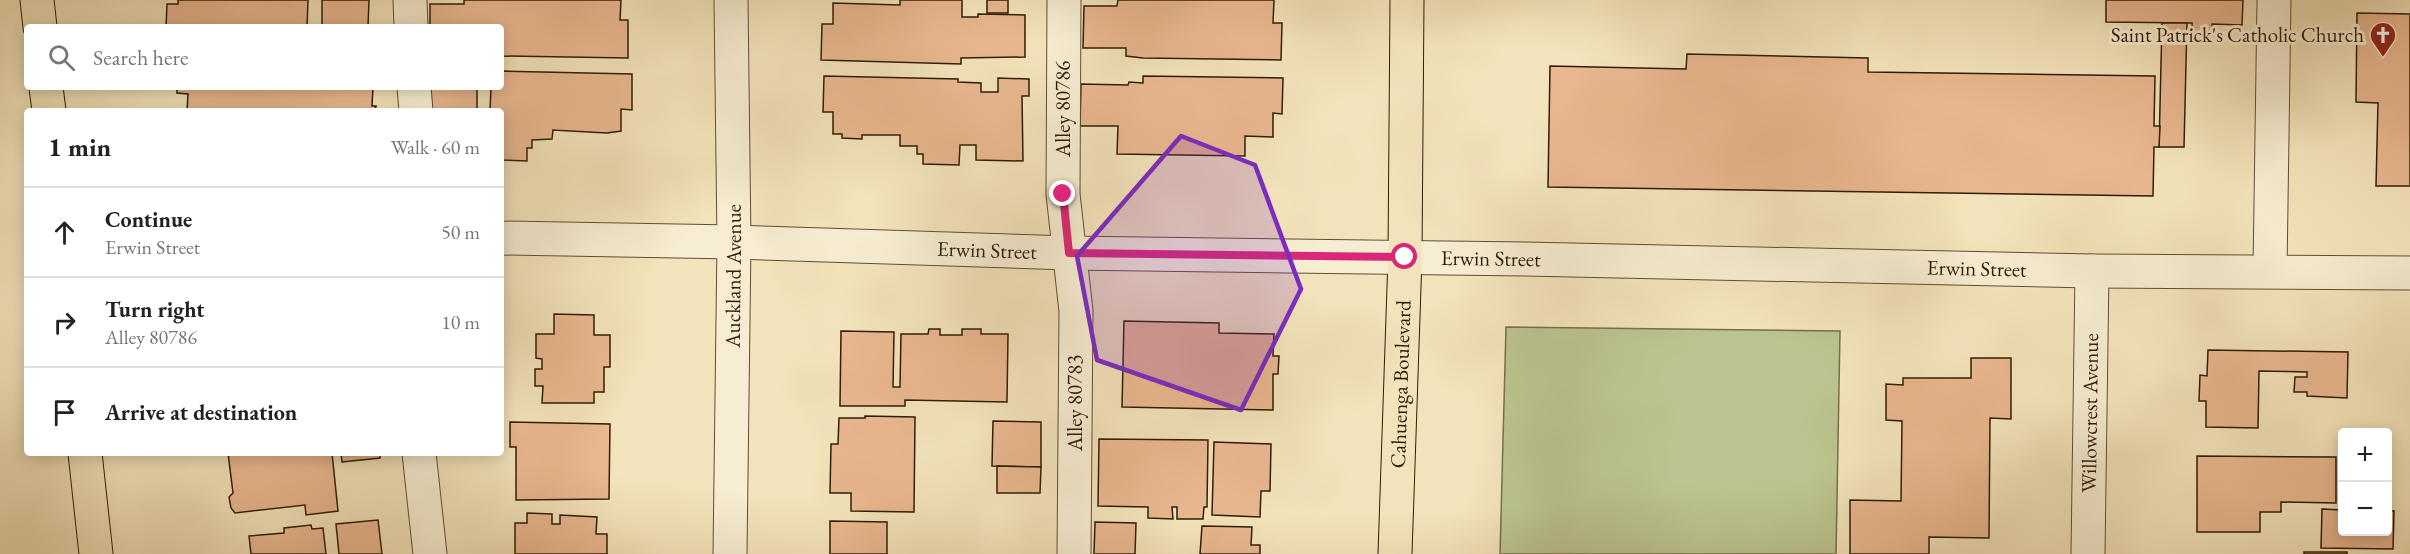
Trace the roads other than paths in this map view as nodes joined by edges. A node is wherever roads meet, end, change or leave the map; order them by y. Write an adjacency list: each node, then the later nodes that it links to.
1 (37, 0): 7 (main road)
2 (410, 0): 8 (street)
3 (731, 0): 14 (street, Auckland Avenue)
4 (1064, 0): 15 (street, Alley 80786)
5 (1407, 0): 16 (main road, Cahuenga Boulevard)
6 (2274, 0): 18 (street)
7 (40, 24)
8 (411, 24)
9 (46, 90): 11 (main road)
10 (414, 90): 12 (street)
11 (49, 108)
12 (416, 108)
13 (504, 237): 14 (street, Erwin Street)
14 (734, 242): 15 (street, Erwin Street); 24 (street, Auckland Avenue)
15 (1069, 253): 16 (street, Erwin Street); 25 (street, Alley 80783)
16 (1405, 257): 17 (street, Erwin Street); 26 (main road, Cahuenga Boulevard)
17 (2092, 271): 18 (street, Erwin Street); 27 (street, Willowcrest Avenue)
18 (2270, 271): 19 (street, Erwin Street)
19 (2410, 273)
20 (85, 456): 22 (main road)
21 (419, 456): 23 (street)
22 (96, 554)
23 (430, 554)
24 (730, 554)
25 (1074, 554)
26 (1395, 554)
27 (2088, 554)

